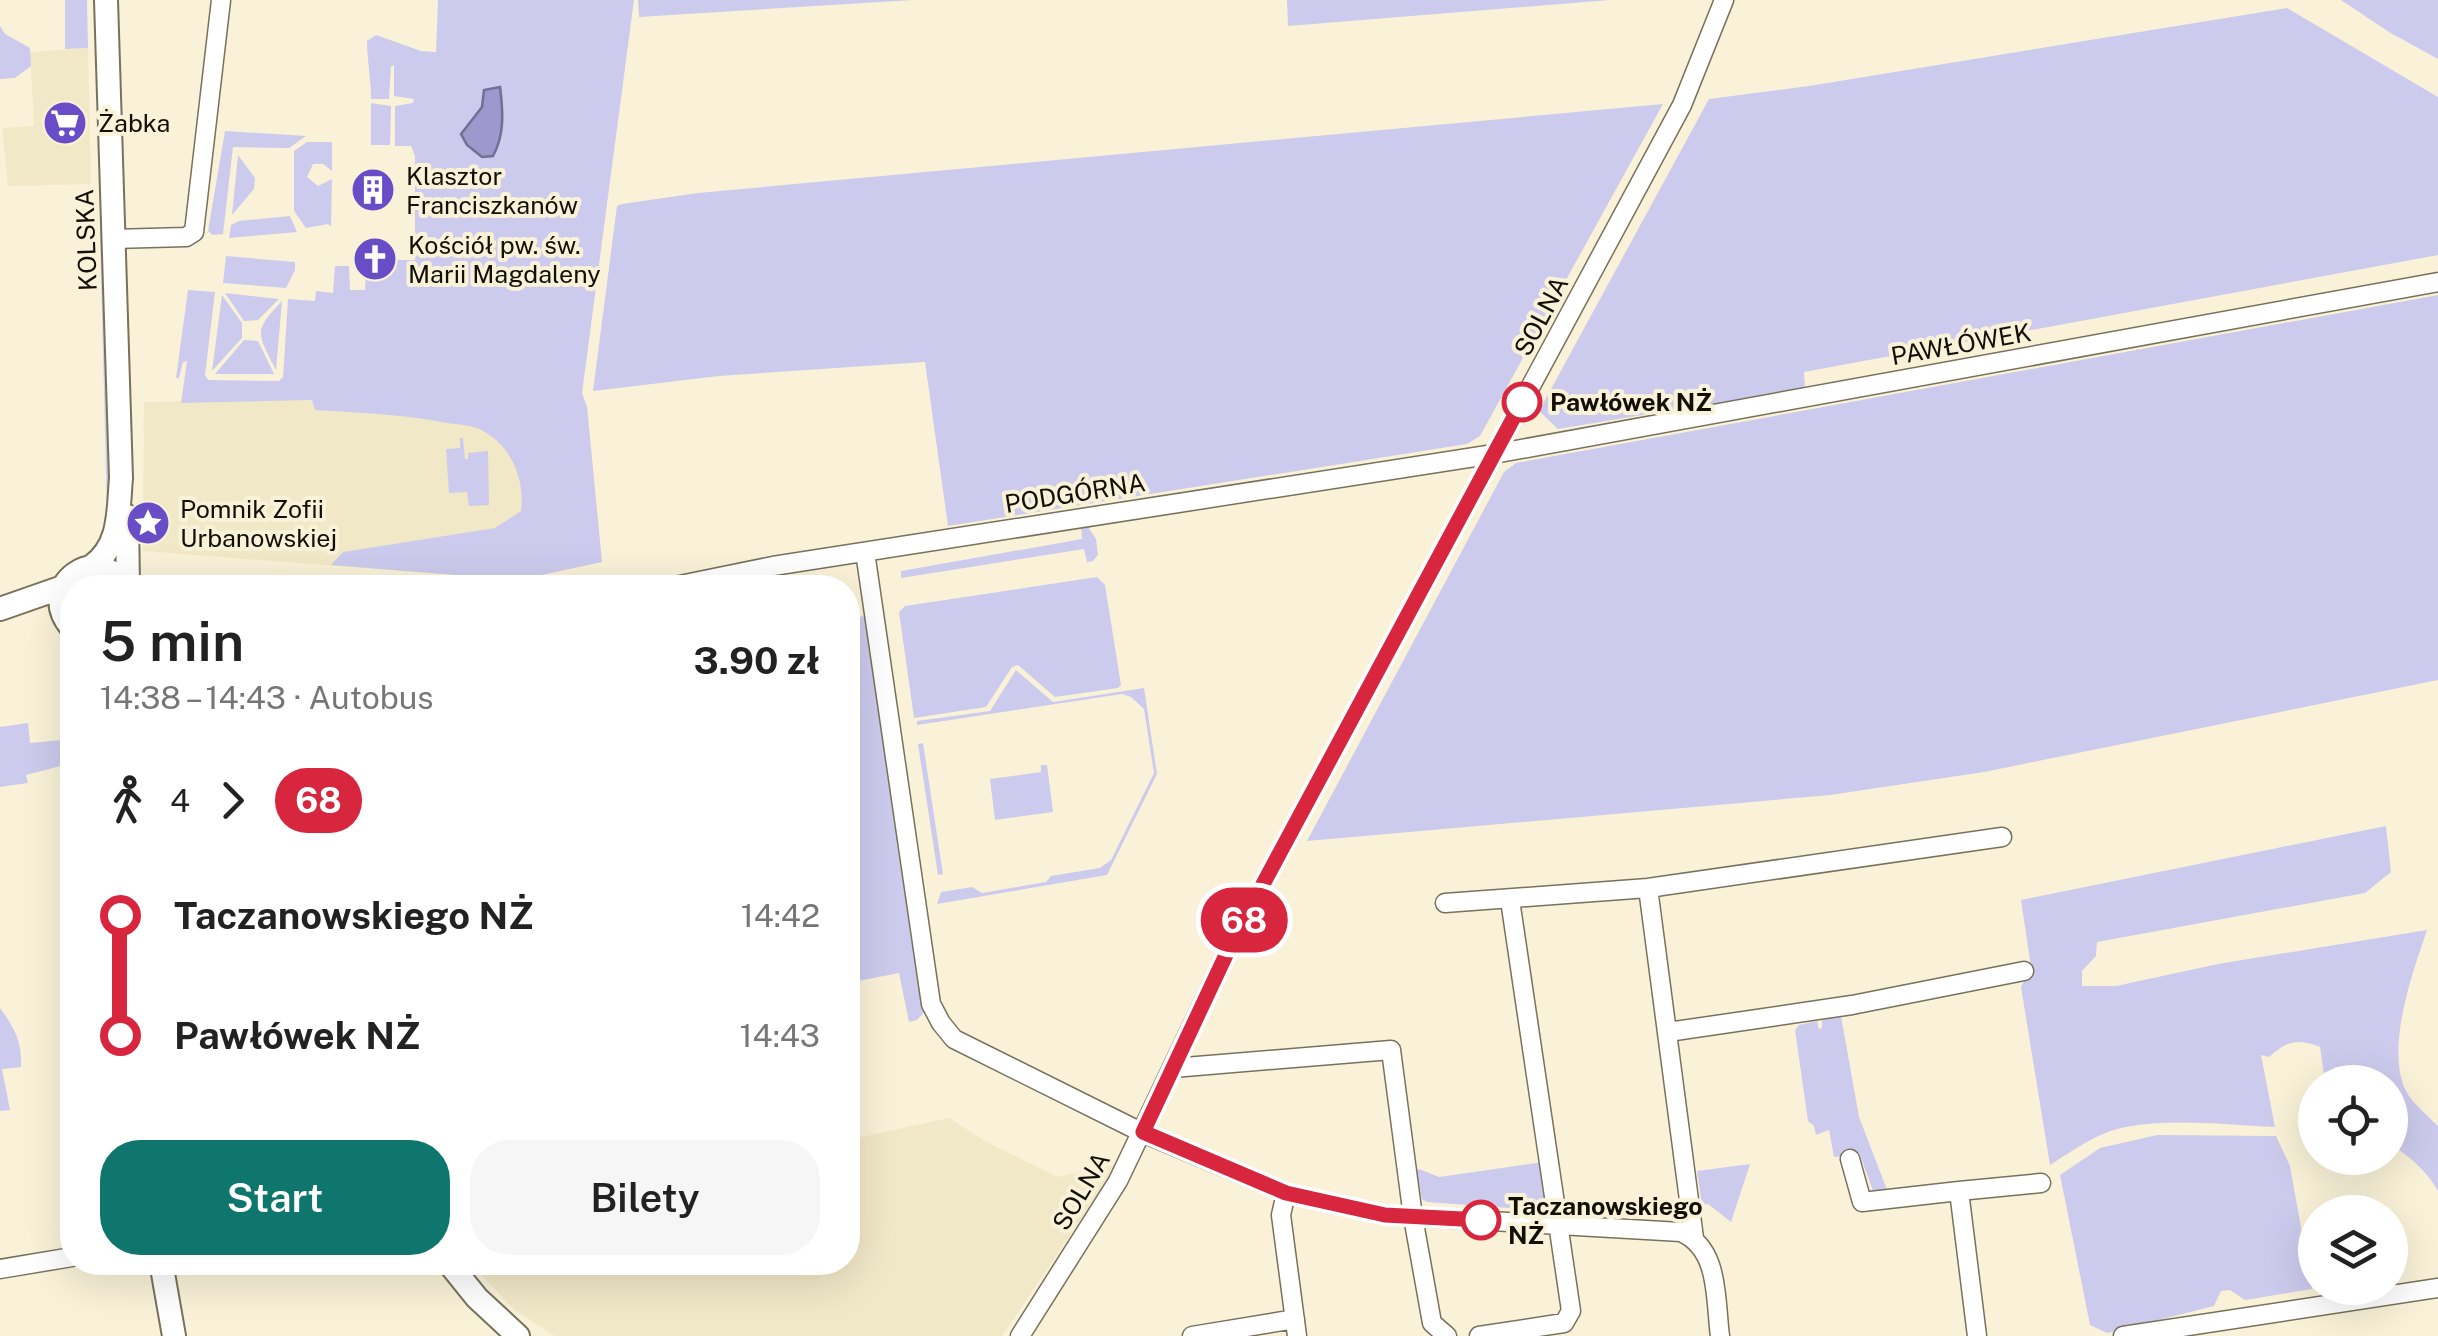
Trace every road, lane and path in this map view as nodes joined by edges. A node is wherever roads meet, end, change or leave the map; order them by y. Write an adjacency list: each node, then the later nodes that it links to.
1 (106, 0): 4 (street, KOLSKA)
2 (221, 0): 4 (street)
3 (1724, 0): 6 (street, SOLNA)
4 (113, 239): 7 (street, KOLSKA)
5 (2438, 282): 6 (street, PAWŁÓWEK)
6 (1494, 454): 8 (street, PODGÓRNA); 23 (street, SOLNA)
7 (121, 478): 9 (street, KOLSKA); 12 (street, KOLSKA)
8 (865, 552): 13 (street, PODGÓRNA); 24 (street)
9 (92, 566): 10 (street); 11 (street)
10 (72, 575)
11 (117, 575)
12 (127, 575)
13 (737, 575)
14 (60, 588): 15 (street)
15 (0, 609): 16 (street)
16 (60, 620)
17 (2002, 837): 18 (street)
18 (1648, 888): 19 (street); 22 (street)
19 (1510, 900): 20 (street); 30 (street)
20 (1445, 902)
21 (2024, 970): 22 (street)
22 (1668, 1032): 31 (street)
23 (1173, 1068): 24 (street, SOLNA); 29 (street)
24 (1143, 1132): 28 (street); 40 (street, SOLNA)
25 (1850, 1159): 27 (street)
26 (2041, 1183): 27 (street)
27 (1958, 1192): 45 (street)
28 (1286, 1193): 29 (street); 37 (street)
29 (1413, 1216): 30 (street); 42 (street)
30 (1558, 1224): 31 (street); 43 (street)
31 (1694, 1238): 44 (street)
32 (60, 1259): 33 (street)
33 (0, 1268)
34 (163, 1275): 38 (street)
35 (458, 1275): 39 (street)
36 (2438, 1288): 46 (street)
37 (1296, 1328): 41 (street)
38 (174, 1336)
39 (518, 1336)
40 (1020, 1336)
41 (1192, 1336)
42 (1447, 1336)
43 (1479, 1336)
44 (1720, 1336)
45 (1978, 1336)
46 (2123, 1336)

